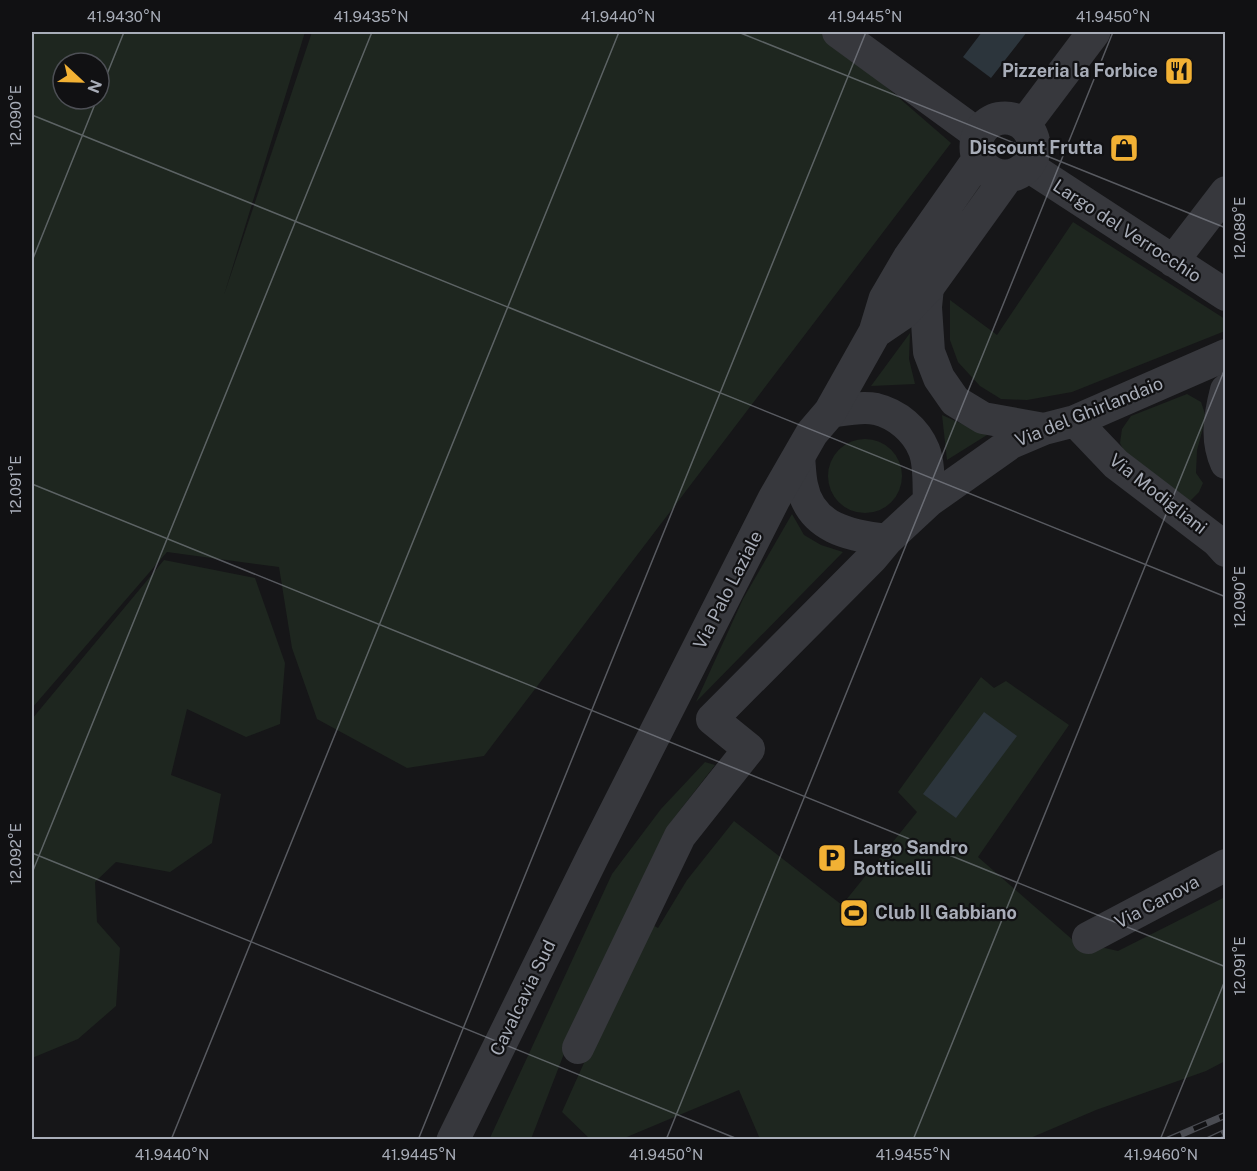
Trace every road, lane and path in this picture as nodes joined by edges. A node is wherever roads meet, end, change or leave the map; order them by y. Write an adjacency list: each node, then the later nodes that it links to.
1 (838, 32): 4 (street)
2 (1094, 32): 3 (street)
3 (1024, 125): 4 (street, Via Palo Laziale); 5 (street, Via Palo Laziale)
4 (978, 147): 5 (street); 10 (street, Via Palo Laziale)
5 (1017, 171): 7 (street, Largo del Verrocchio); 8 (street, Via Palo Laziale)
6 (1226, 192): 7 (street)
7 (1173, 261): 9 (street, Largo del Verrocchio)
8 (928, 287): 10 (street, Via Palo Laziale); 15 (street)
9 (1226, 295)
10 (875, 332): 13 (street, Via Palo Laziale)
11 (1226, 356): 14 (street, Via del Ghirlandaio)
12 (1226, 390): 17 (street)
13 (830, 412): 16 (street, Via Palo Laziale); 19 (street)
14 (1075, 421): 15 (street, Via del Ghirlandaio); 22 (street, Via Modigliani)
15 (1044, 429): 19 (street, Via del Ghirlandaio)
16 (799, 457): 18 (street, Via Palo Laziale); 20 (street)
17 (1226, 463)
18 (774, 499): 20 (street); 23 (street, Via Palo Laziale)
19 (929, 501): 21 (street)
20 (810, 505): 21 (street)
21 (887, 540): 26 (street)
22 (1223, 542)
23 (593, 856): 27 (street, Cavalcavia Sud)
24 (1226, 865): 25 (street, Via Canova)
25 (1088, 938)
26 (578, 1048)
27 (453, 1140)

